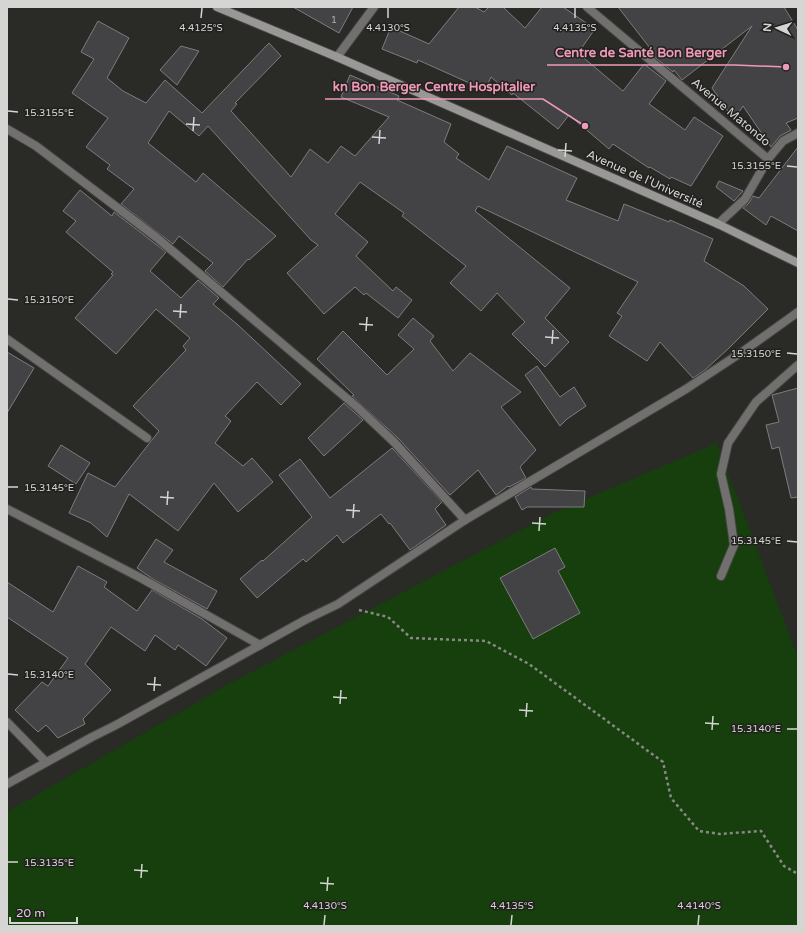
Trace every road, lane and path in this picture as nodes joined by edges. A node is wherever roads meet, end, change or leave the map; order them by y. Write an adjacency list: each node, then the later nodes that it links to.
1 (217, 7): 4 (street, Avenue de l'Université)
2 (374, 7): 4 (street)
3 (587, 7): 7 (street, Avenue Matondo)
4 (337, 57): 8 (street, Avenue de l'Université)
5 (7, 129): 15 (street)
6 (798, 132): 7 (street)
7 (768, 159): 8 (street)
8 (718, 224): 9 (street, Avenue de l'Université)
9 (798, 263)
10 (798, 312): 15 (street)
11 (7, 339): 13 (street)
12 (798, 364): 16 (street)
13 (147, 438)
14 (7, 509): 18 (street)
15 (466, 520): 17 (street)
16 (721, 576)
17 (338, 604): 18 (street); 22 (path)
18 (260, 645): 20 (street)
19 (7, 722): 20 (street)
20 (46, 762): 21 (street)
21 (7, 784)
22 (798, 874)

